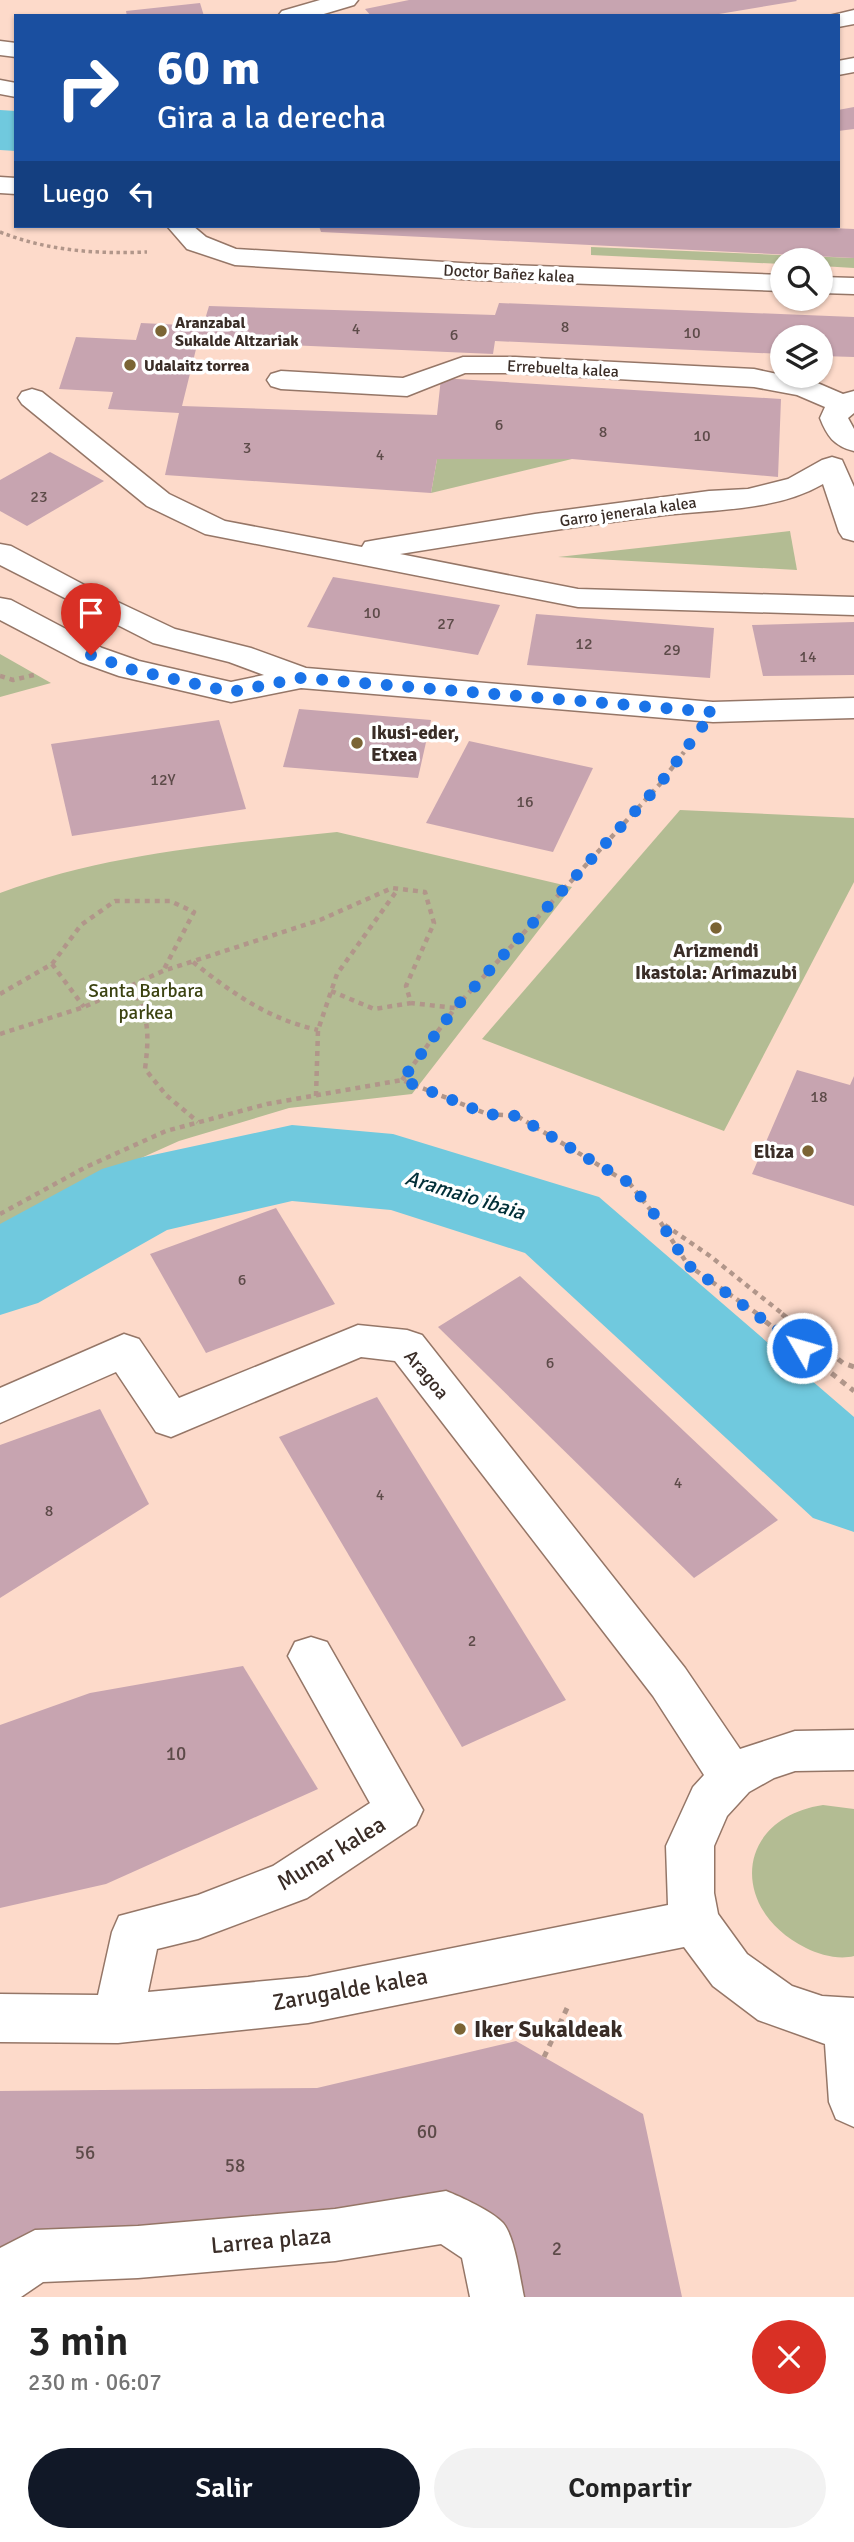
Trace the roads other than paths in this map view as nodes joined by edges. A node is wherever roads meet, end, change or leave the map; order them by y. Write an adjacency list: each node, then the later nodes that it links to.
1 (346, 0): 2 (street)
2 (297, 14)
3 (189, 235): 4 (street, Doctor Bañez kalea)
4 (770, 283)
5 (833, 285): 6 (street)
6 (854, 286)
7 (281, 380): 9 (street, Errebuelta kalea)
8 (32, 398): 14 (street, Garro jenerala kalea)
9 (849, 402): 10 (street)
10 (852, 441): 11 (street)
11 (832, 466): 12 (street); 14 (street, Garro jenerala kalea)
12 (854, 532)
13 (0, 552): 17 (street)
14 (350, 553): 15 (street, Garro jenerala kalea)
15 (854, 606)
16 (0, 607): 17 (street)
17 (301, 678): 18 (street)
18 (854, 708)
19 (0, 1406): 22 (street, Aragoa)
20 (311, 1656): 25 (street, Munar kalea)
21 (854, 1750): 22 (street)
22 (732, 1777): 23 (street)
23 (695, 1922): 25 (street, Zarugalde kalea); 26 (street)
24 (0, 2018): 25 (street, Zarugalde kalea)
25 (118, 2019)
26 (851, 2022): 27 (street)
27 (854, 2102)
28 (0, 2280): 29 (street, Larrea plaza)
29 (497, 2297)

